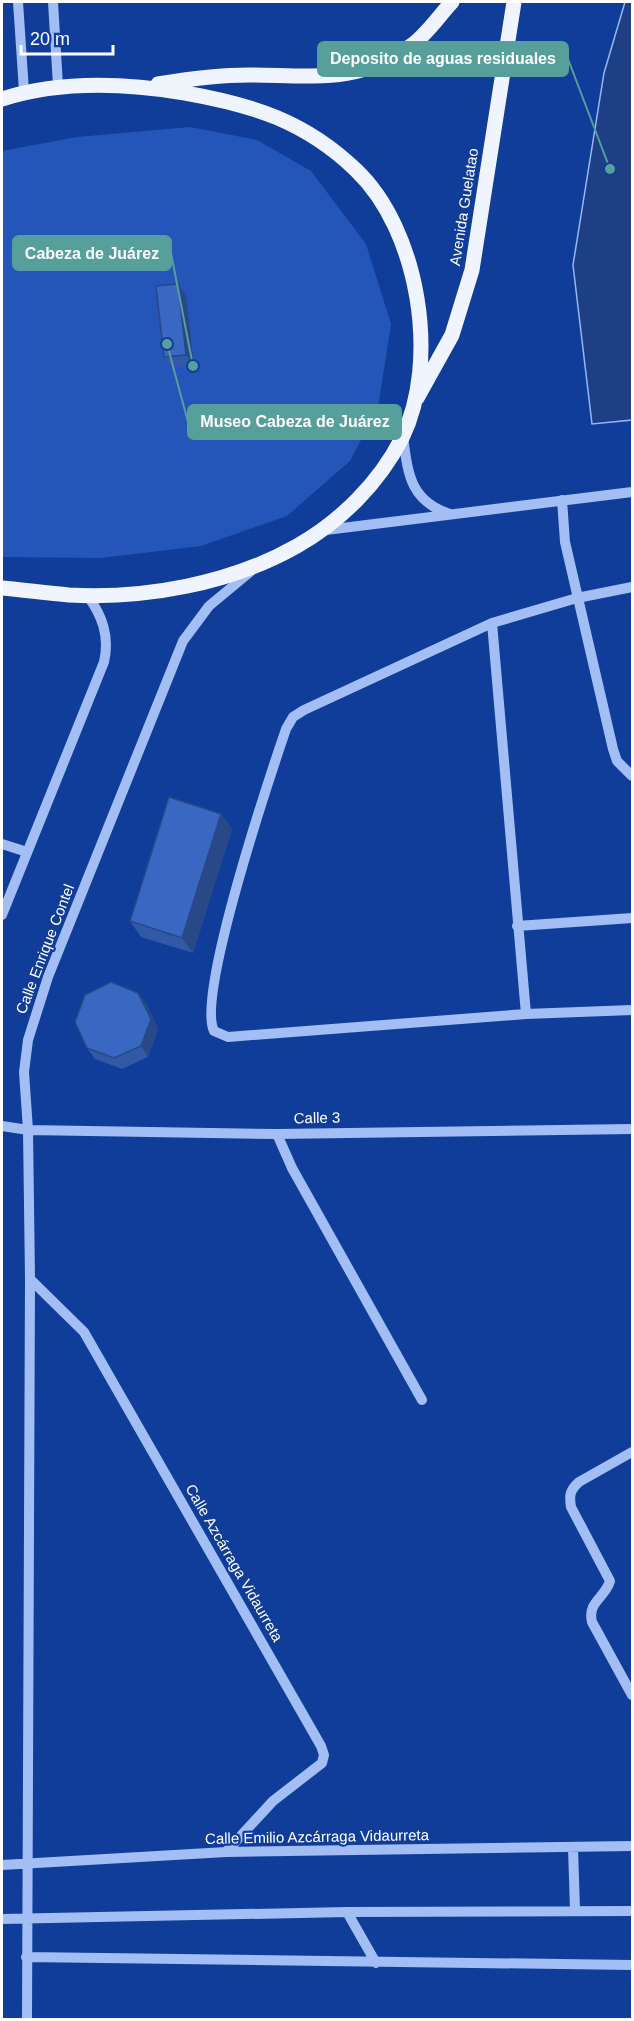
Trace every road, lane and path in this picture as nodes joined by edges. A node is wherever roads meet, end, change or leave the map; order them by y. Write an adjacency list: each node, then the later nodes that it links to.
1 (18, 2): 7 (street)
2 (52, 2): 5 (street)
3 (452, 2): 6 (main road)
4 (514, 2): 9 (main road, Avenida Guelatao)
5 (58, 86): 6 (main road); 7 (main road)
6 (146, 86): 9 (main road)
7 (24, 92): 8 (main road)
8 (2, 99)
9 (412, 405): 10 (main road)
10 (403, 436): 13 (street); 14 (main road)
11 (633, 492): 12 (street)
12 (562, 500): 13 (street); 19 (street)
13 (456, 516): 14 (street)
14 (321, 531): 15 (main road)
15 (273, 559): 18 (main road); 31 (street, Calle Enrique Contel)
16 (633, 587): 19 (street)
17 (2, 588): 18 (main road)
18 (87, 594): 23 (street)
19 (577, 598): 20 (street); 21 (street)
20 (492, 623): 26 (street); 28 (street)
21 (633, 776)
22 (2, 844): 23 (street)
23 (27, 852): 24 (street)
24 (2, 915)
25 (633, 918): 26 (street)
26 (517, 926): 28 (street)
27 (633, 1010): 28 (street)
28 (526, 1014)
29 (2, 1126): 31 (street, Calle 3)
30 (633, 1129): 32 (street, Calle 3)
31 (28, 1130): 32 (street, Calle 3); 33 (street, Calle Enrique Contel)
32 (277, 1134): 34 (street)
33 (30, 1279): 39 (street, Calle Azcárraga Vidaurreta); 40 (street, Calle Enrique Contel)
34 (422, 1400)
35 (633, 1452): 36 (street)
36 (633, 1695)
37 (633, 1846): 38 (street, Calle Emilio Azcárraga Vidaurreta)
38 (573, 1848): 39 (street, Calle Emilio Azcárraga Vidaurreta); 42 (street)
39 (226, 1852): 40 (street, Calle Emilio Azcárraga Vidaurreta)
40 (27, 1864): 41 (street, Calle Emilio Azcárraga Vidaurreta); 45 (street, Calle Enrique Contel)
41 (2, 1865)
42 (575, 1911): 43 (street); 44 (street)
43 (633, 1911)
44 (347, 1912): 45 (street); 48 (street)
45 (26, 1918): 46 (street); 47 (street, Calle Enrique Contel)
46 (2, 1919)
47 (26, 1957): 48 (street); 50 (street, Calle Enrique Contel)
48 (375, 1963): 49 (street)
49 (633, 1965)
50 (27, 2019)

